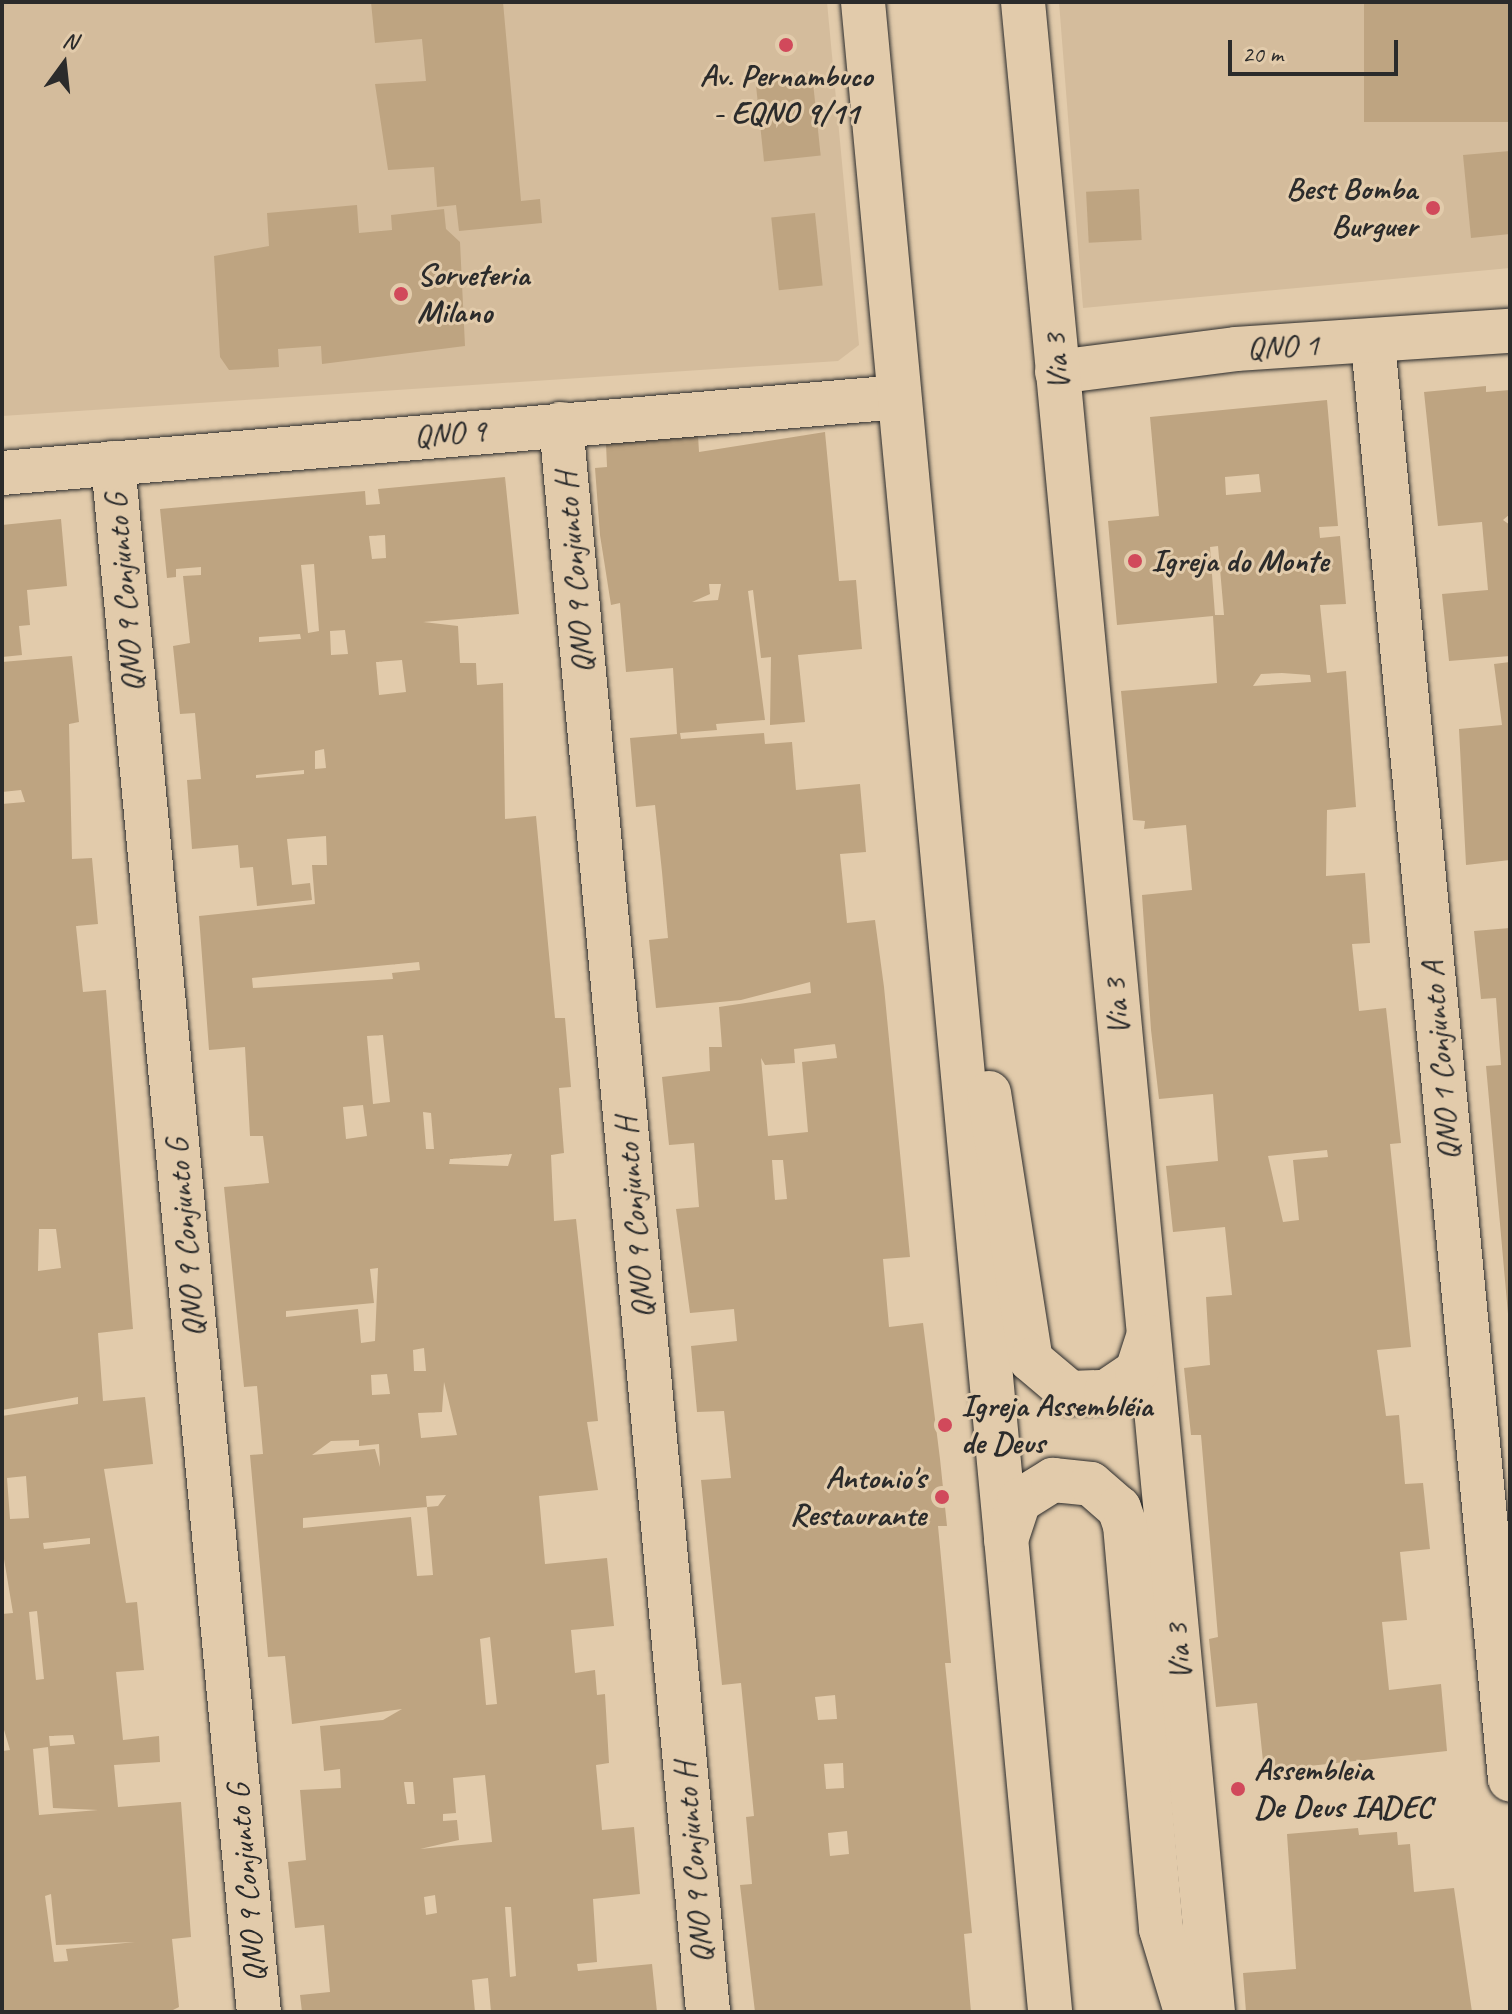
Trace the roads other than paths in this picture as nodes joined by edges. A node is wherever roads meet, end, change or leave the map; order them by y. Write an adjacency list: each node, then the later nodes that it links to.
1 (863, 2): 6 (street)
2 (1023, 2): 5 (street, Via 3)
3 (1510, 331): 4 (street, QNO 1)
4 (1373, 343): 5 (street, QNO 1); 13 (street, QNO 1 Conjunto A)
5 (1057, 372): 11 (street, Via 3)
6 (899, 397): 7 (street, QNO 9); 10 (street)
7 (561, 424): 8 (street, QNO 9); 15 (street, QNO 9 Conjunto H)
8 (113, 463): 9 (street, QNO 9); 14 (street, QNO 9 Conjunto G)
9 (2, 473)
10 (944, 883): 11 (street); 12 (street)
11 (1148, 1337): 18 (street, Via 3)
12 (1006, 1540): 16 (street); 17 (street)
13 (1510, 1779)
14 (259, 2012)
15 (708, 2012)
16 (1050, 2012)
17 (1186, 2012)
18 (1213, 2012)

